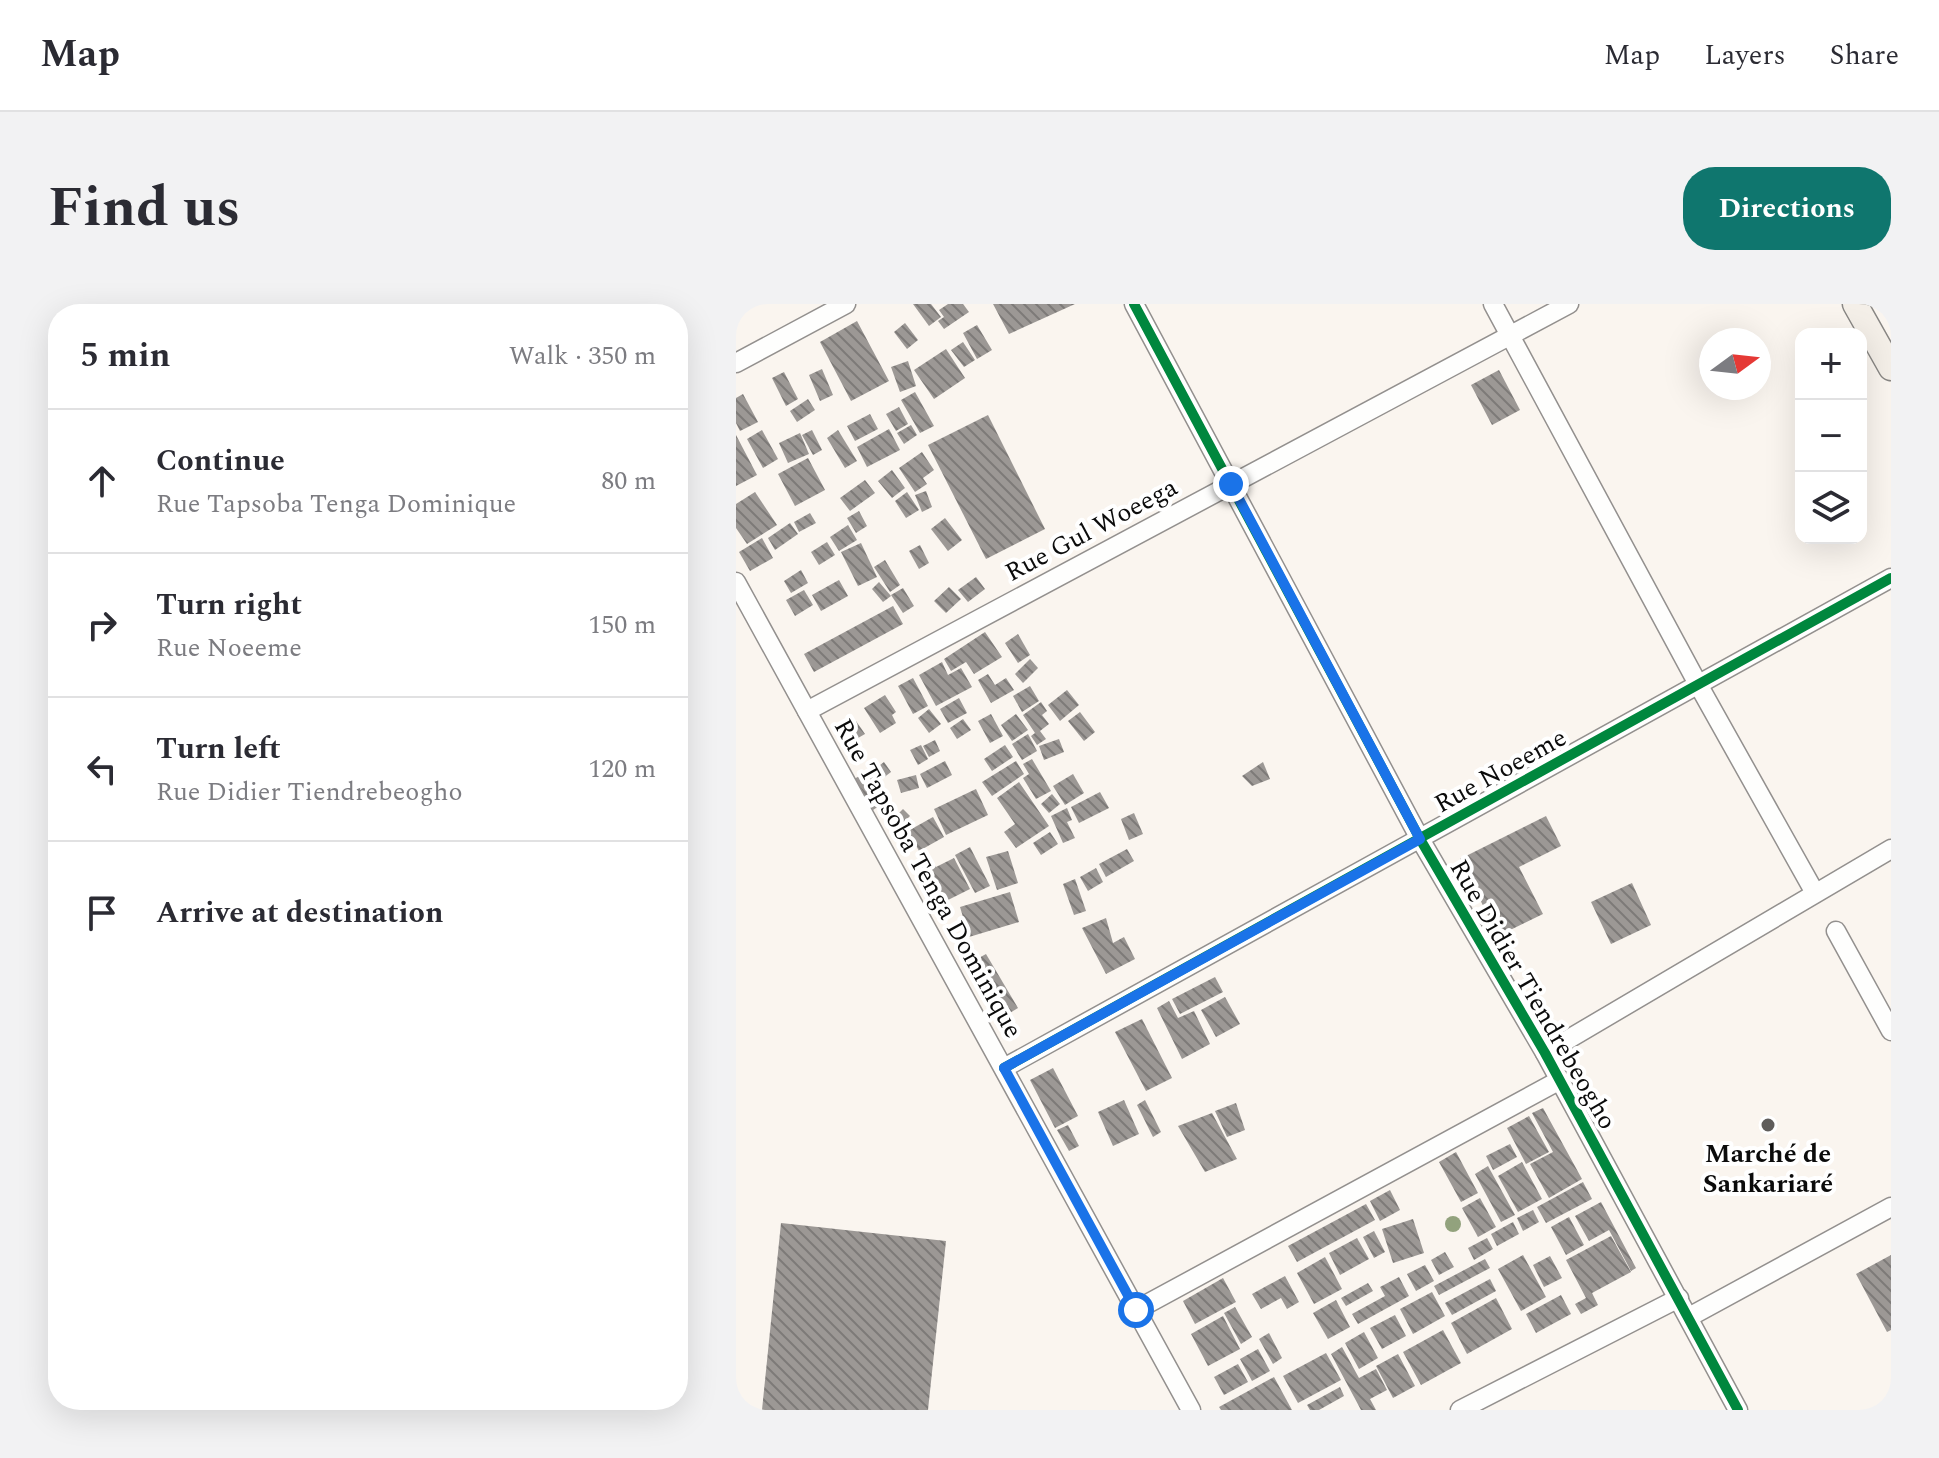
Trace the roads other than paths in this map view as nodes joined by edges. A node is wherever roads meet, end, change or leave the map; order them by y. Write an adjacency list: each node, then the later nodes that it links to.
1 (846, 304): 7 (street)
2 (1134, 304): 9 (street, Rue Didier Tiendrebeogho)
3 (1493, 304): 6 (street)
4 (1569, 304): 6 (street, Rue Gul Woeega)
5 (1855, 304): 8 (main road)
6 (1510, 337): 9 (street, Rue Gul Woeega); 12 (street)
7 (736, 363)
8 (1891, 368)
9 (1231, 484): 13 (street, Rue Gul Woeega); 14 (street, Rue Didier Tiendrebeogho)
10 (1891, 578): 12 (street, Rue Noeeme)
11 (736, 582): 13 (street, Rue Tapsoba Tenga Dominique)
12 (1699, 686): 14 (street, Rue Noeeme); 16 (street)
13 (807, 711): 20 (street, Rue Tapsoba Tenga Dominique)
14 (1420, 839): 19 (street, Rue Didier Tiendrebeogho); 20 (street, Rue Noeeme)
15 (1891, 849): 16 (street)
16 (1815, 893): 19 (street)
17 (1836, 931): 18 (street)
18 (1891, 1031)
19 (1545, 1053): 21 (street, Rue Didier Tiendrebeogho)
20 (1004, 1068): 24 (street, Rue Tapsoba Tenga Dominique)
21 (1560, 1080): 23 (street, Rue Didier Tiendrebeogho); 24 (street)
22 (1891, 1207): 25 (street)
23 (1679, 1298): 25 (street, Rue Didier Tiendrebeogho); 27 (street)
24 (1136, 1310): 26 (street, Rue Tapsoba Tenga Dominique)
25 (1689, 1317): 28 (street, Rue Didier Tiendrebeogho)
26 (1191, 1410)
27 (1460, 1410)
28 (1738, 1410)

